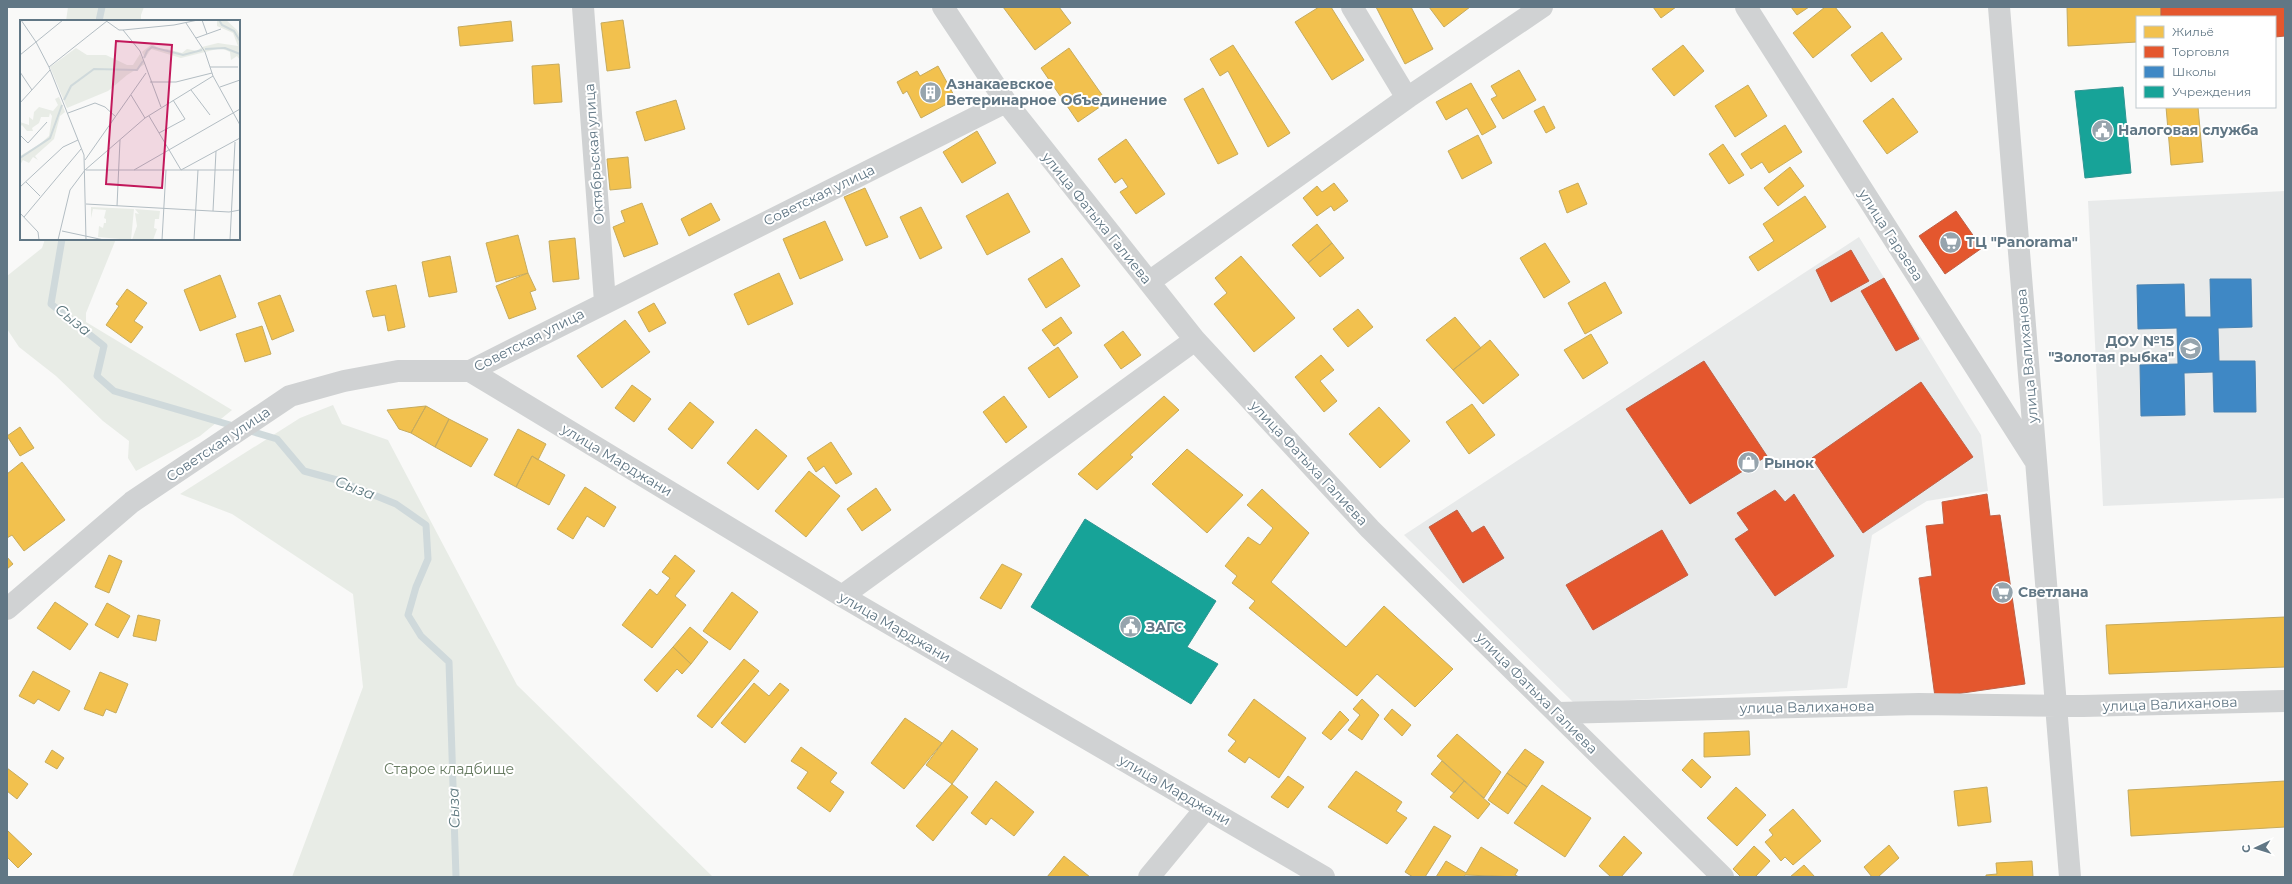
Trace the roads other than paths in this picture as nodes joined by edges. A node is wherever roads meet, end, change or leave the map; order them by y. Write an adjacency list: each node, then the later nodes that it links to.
1 (583, 7): 10 (street, Октябрьская улица)
2 (943, 7): 8 (street, улица Фатыха Галиева)
3 (1352, 7): 7 (street)
4 (1542, 7): 7 (street)
5 (1746, 7): 13 (street, улица Гараева)
6 (1999, 7): 13 (street, улица Валиханова)
7 (1407, 98): 9 (street)
8 (1006, 102): 9 (street, улица Фатыха Галиева); 10 (street, Советская улица)
9 (1148, 282): 11 (street, улица Фатыха Галиева)
10 (605, 302): 12 (street, Советская улица)
11 (1195, 340): 14 (street); 18 (street, улица Фатыха Галиева)
12 (470, 371): 14 (street, улица Марджани); 15 (street, Советская улица)
13 (2036, 462): 17 (street, улица Валиханова)
14 (842, 596): 19 (street, улица Марджани)
15 (7, 609)
16 (2285, 701): 17 (street, улица Валиханова)
17 (2056, 705): 18 (street, улица Валиханова); 23 (street, улица Валиханова)
18 (1558, 713): 22 (street, улица Фатыха Галиева)
19 (1206, 808): 20 (street); 21 (street, улица Марджани)
20 (1149, 877)
21 (1324, 877)
22 (1723, 877)
23 (2070, 877)

